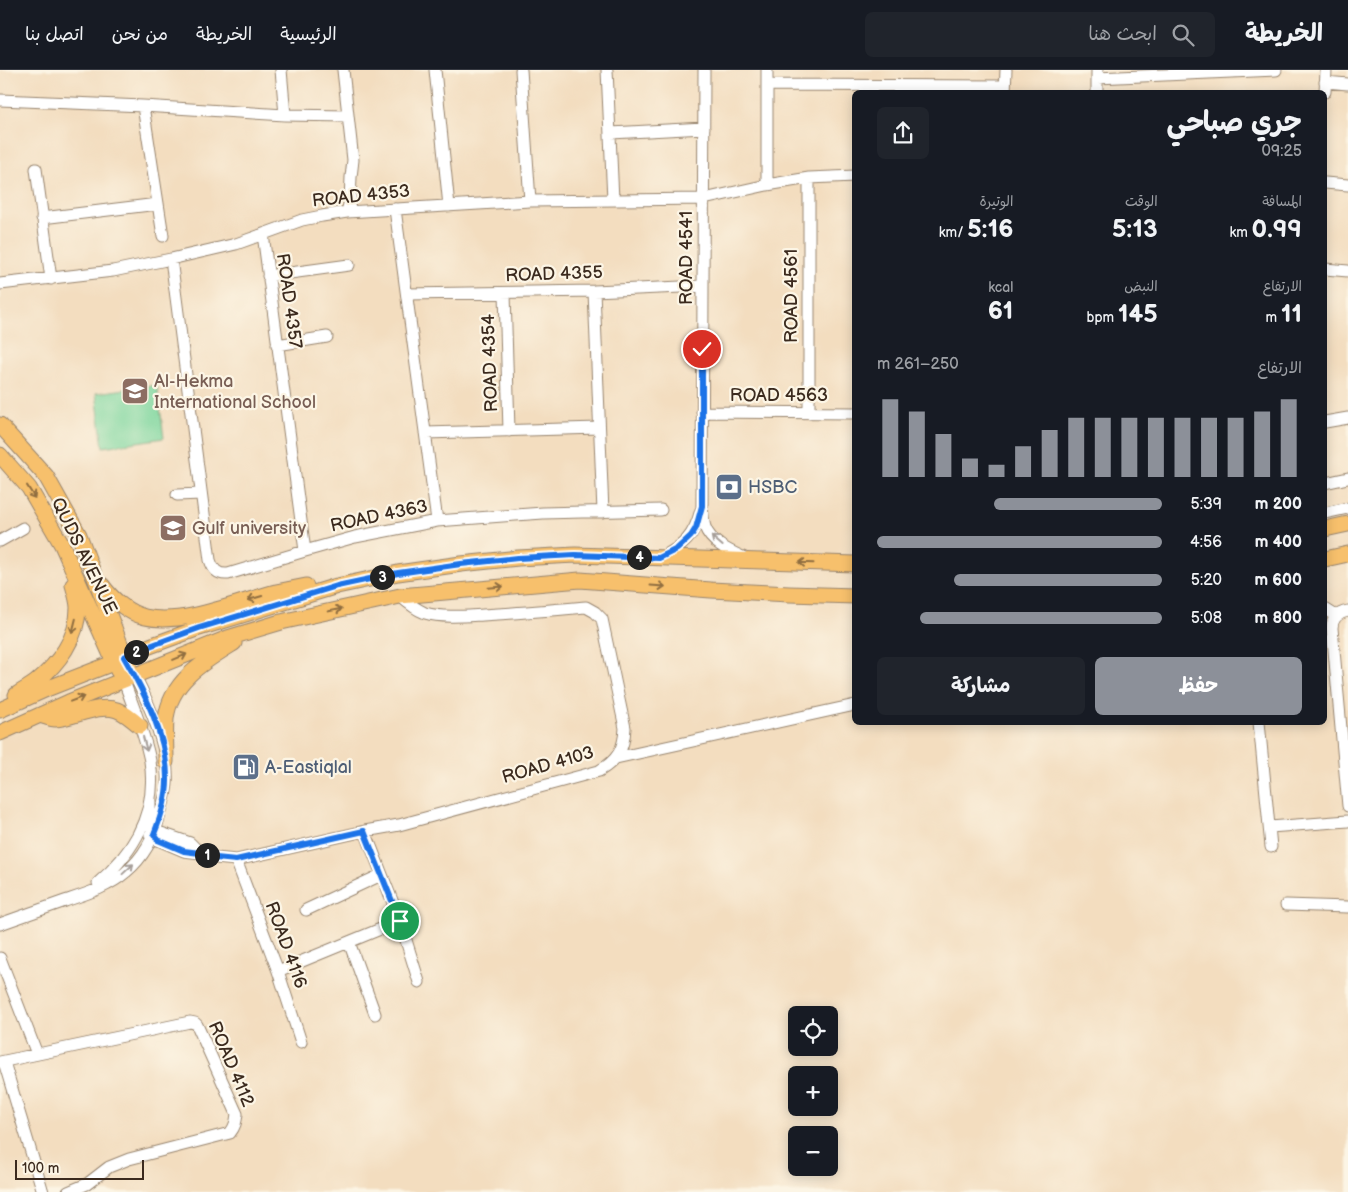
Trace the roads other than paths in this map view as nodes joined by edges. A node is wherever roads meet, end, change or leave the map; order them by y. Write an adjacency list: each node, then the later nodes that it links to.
1 (281, 70): 20 (street)
2 (343, 70): 21 (street)
3 (435, 70): 34 (street)
4 (521, 70): 32 (street)
5 (607, 70): 23 (street)
6 (704, 70): 22 (street, ROAD 4541)
7 (768, 70): 14 (street)
8 (1006, 70): 16 (street)
9 (1276, 70): 11 (street)
10 (1326, 70): 15 (street)
11 (1193, 72): 12 (street)
12 (1097, 74): 17 (street)
13 (1348, 84): 15 (street)
14 (768, 85): 16 (street); 28 (street)
15 (1325, 87)
16 (1005, 89)
17 (1097, 90)
18 (0, 100): 19 (street)
19 (143, 106): 20 (street); 33 (street)
20 (285, 115): 21 (street)
21 (348, 116): 36 (street)
22 (704, 128): 23 (street); 30 (street, ROAD 4541)
23 (610, 133): 31 (street)
24 (36, 169): 37 (street)
25 (852, 176): 26 (street)
26 (809, 178): 28 (street); 54 (street, ROAD 4561)
27 (1327, 183): 29 (street)
28 (767, 185): 30 (street)
29 (1348, 185)
30 (704, 199): 31 (street, ROAD 4353); 47 (street, ROAD 4541)
31 (613, 200): 32 (street, ROAD 4353)
32 (530, 201): 34 (street, ROAD 4353)
33 (158, 204): 37 (street); 39 (street)
34 (449, 206): 35 (street, ROAD 4353)
35 (395, 209): 36 (street, ROAD 4353); 50 (street)
36 (347, 212): 38 (street, ROAD 4353)
37 (42, 218): 45 (street)
38 (263, 234): 40 (street, ROAD 4353); 44 (street, ROAD 4357)
39 (163, 236)
40 (171, 259): 45 (street, ROAD 4353); 66 (street, ROAD 4363)
41 (349, 265): 44 (street)
42 (1327, 269): 43 (street)
43 (1348, 271)
44 (268, 276): 52 (street, ROAD 4357)
45 (50, 279): 46 (street, ROAD 4353)
46 (0, 284)
47 (703, 286): 48 (street, ROAD 4355); 53 (street, ROAD 4541)
48 (594, 291): 49 (street, ROAD 4355); 59 (street)
49 (505, 293): 50 (street, ROAD 4355); 60 (street, ROAD 4354)
50 (407, 294): 61 (street)
51 (327, 337): 52 (street)
52 (277, 345): 80 (street, ROAD 4357)
53 (702, 412): 54 (street, ROAD 4563); 68 (street, ROAD 4541)
54 (809, 413): 55 (street, ROAD 4563)
55 (852, 413)
56 (1348, 418): 57 (street)
57 (1327, 422)
58 (0, 425): 86 (main road, QUDS AVENUE)
59 (600, 428): 60 (street, ROAD 4354); 72 (street)
60 (509, 431): 61 (street, ROAD 4354)
61 (425, 433): 74 (street)
62 (0, 455): 79 (main road, QUDS AVENUE, one-way to 79)
63 (1327, 478): 64 (street)
64 (1348, 478): 65 (street)
65 (1327, 483)
66 (201, 494): 67 (street); 80 (street, ROAD 4363)
67 (177, 495)
68 (702, 506): 82 (street); 84 (street, one-way to 68)
69 (1327, 508): 70 (street)
70 (1343, 509): 73 (street)
71 (661, 510): 72 (street, ROAD 4363)
72 (603, 512): 74 (street, ROAD 4363)
73 (1327, 513)
74 (437, 521): 80 (street, ROAD 4363)
75 (1348, 524): 77 (main road)
76 (23, 528): 78 (street)
77 (1327, 529)
78 (0, 541)
79 (62, 545): 94 (main road, QUDS AVENUE); 99 (main road, one-way to 99)
80 (305, 551)
81 (1348, 554): 83 (main road)
82 (659, 558): 84 (main road); 87 (main road)
83 (1327, 559)
84 (750, 561): 85 (main road, one-way to 84)
85 (852, 564)
86 (95, 576): 87 (main road, one-way to 86); 94 (main road, QUDS AVENUE)
87 (337, 586): 94 (main road)
88 (400, 596): 89 (main road, one-way to 89); 93 (main road, one-way to 88); 104 (street, ROAD 4103)
89 (852, 596)
90 (1327, 610): 92 (street)
91 (1348, 611): 92 (street)
92 (1336, 616): 97 (street)
93 (252, 630): 96 (main road, one-way to 93); 105 (main road)
94 (119, 660): 96 (main road, QUDS AVENUE); 99 (main road)
95 (1348, 671): 97 (street)
96 (129, 678): 100 (main road, one-way to 96); 102 (street); 105 (street)
97 (1332, 680): 107 (street)
98 (852, 706): 104 (street)
99 (1, 709)
100 (40, 715): 102 (main road); 103 (main road)
101 (1259, 725): 109 (street)
102 (140, 726): 106 (street, one-way to 106)
103 (0, 734)
104 (616, 758): 110 (street, ROAD 4103)
105 (166, 762): 111 (street)
106 (150, 798): 111 (street); 112 (street)
107 (1348, 806)
108 (1348, 821): 109 (street)
109 (1270, 827): 113 (street)
110 (364, 831): 114 (street, ROAD 4103); 115 (street)
111 (154, 834): 112 (street); 114 (street, ROAD 4103); 116 (street, one-way to 111)
112 (135, 842): 116 (street)
113 (1271, 846)
114 (236, 860): 124 (street, ROAD 4116)
115 (381, 875): 119 (street); 120 (street)
116 (86, 894): 121 (street)
117 (1286, 905): 118 (street)
118 (1348, 907)
119 (306, 910)
120 (400, 921): 122 (street); 125 (street)
121 (0, 924)
122 (349, 942): 124 (street); 126 (street)
123 (0, 958): 128 (street)
124 (278, 971): 127 (street, ROAD 4116)
125 (419, 982)
126 (375, 1014)
127 (301, 1042)
128 (37, 1054): 129 (street, ROAD 4112); 130 (street, ROAD 4112)
129 (2, 1062): 131 (street)
130 (88, 1188): 132 (street)
131 (43, 1192)
132 (68, 1192)

